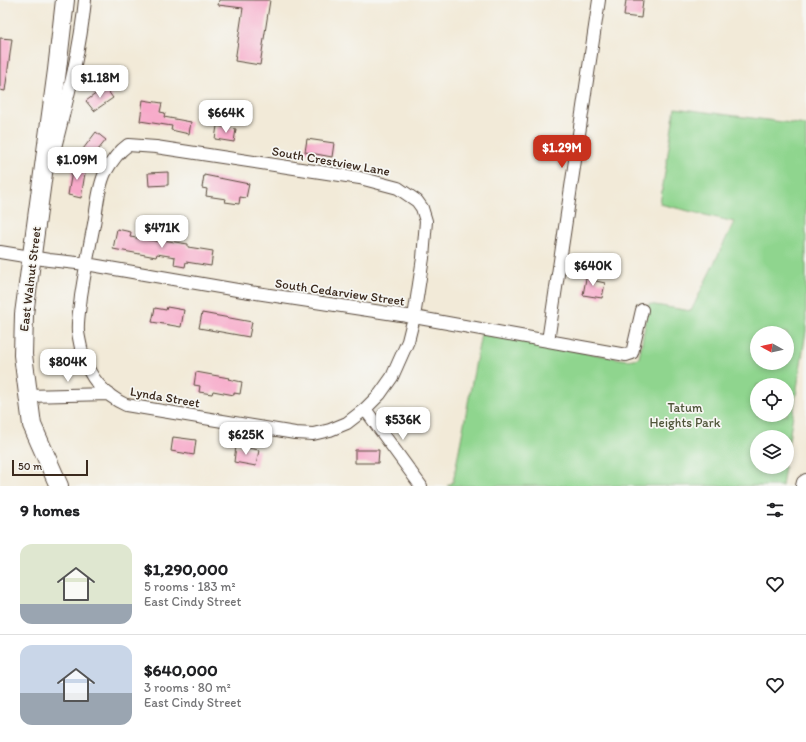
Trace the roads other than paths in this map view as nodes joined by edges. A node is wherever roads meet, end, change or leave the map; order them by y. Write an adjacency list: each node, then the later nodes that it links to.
1 (65, 0): 4 (highway, East Walnut Street)
2 (85, 0): 4 (street, East Walnut Street)
3 (599, 0): 10 (street)
4 (38, 210): 6 (highway, East Walnut Street)
5 (0, 252): 6 (street, South Cedarview Street)
6 (32, 257): 7 (street, South Cedarview Street); 12 (highway, East Walnut Street)
7 (86, 264): 9 (street, South Cedarview Street); 9 (street, South Crestview Lane); 11 (street, Lynda Street)
8 (642, 310): 10 (street, South Cedarview Street)
9 (414, 317): 10 (street, South Cedarview Street); 13 (street, Lynda Street)
10 (548, 341)
11 (109, 394): 12 (street); 13 (street, Lynda Street)
12 (28, 396): 15 (highway, East Walnut Street)
13 (365, 409): 16 (street)
14 (806, 480): 17 (street)
15 (59, 486)
16 (421, 486)
17 (802, 486)

